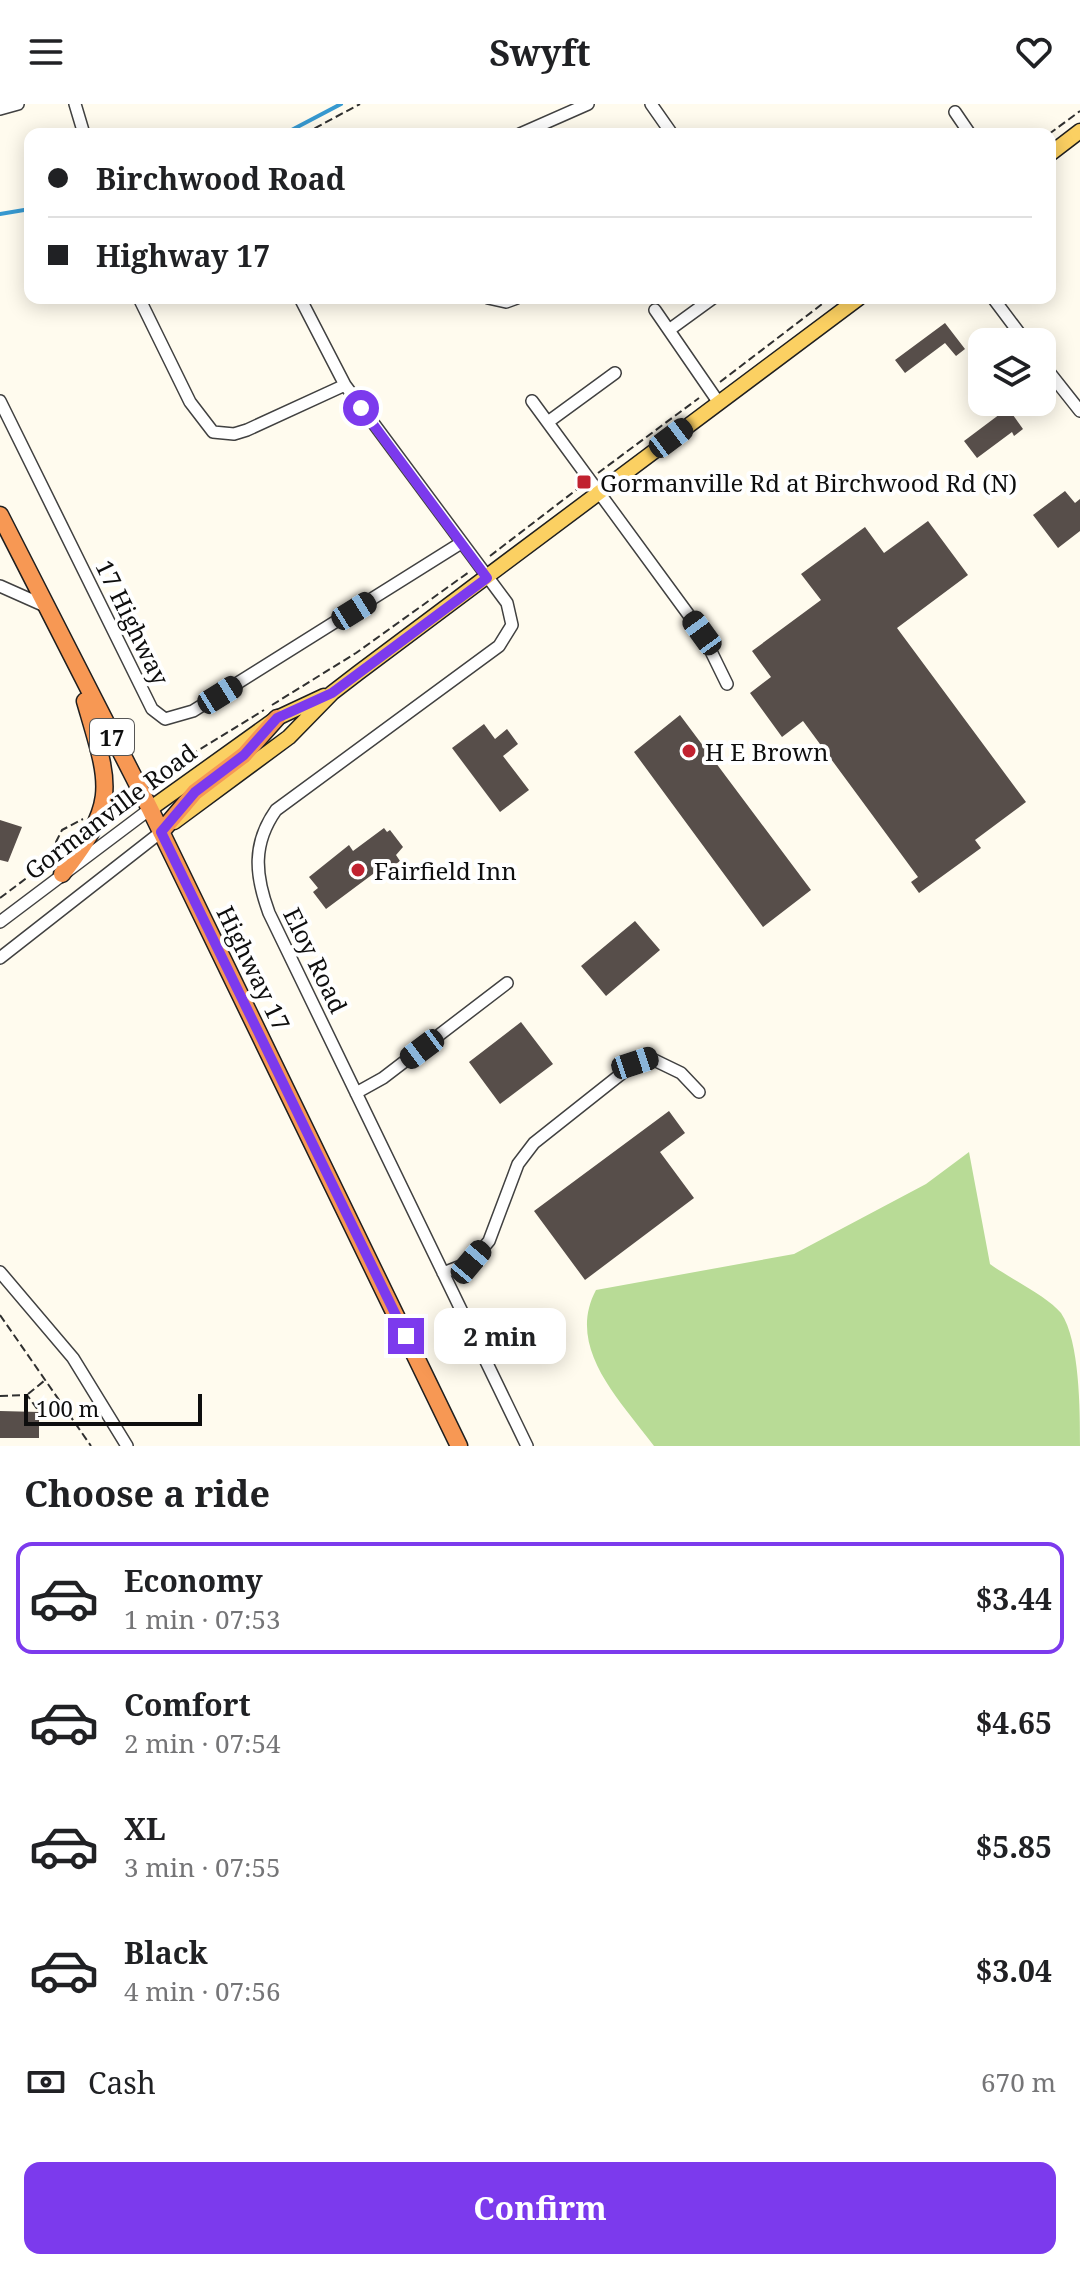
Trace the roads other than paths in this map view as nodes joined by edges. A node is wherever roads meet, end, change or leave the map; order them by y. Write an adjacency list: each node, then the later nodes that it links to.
1 (18, 104): 5 (street)
2 (75, 104): 7 (street)
3 (588, 104): 8 (street)
4 (651, 104): 9 (street)
5 (0, 109)
6 (955, 112): 10 (street)
7 (82, 128)
8 (534, 128)
9 (668, 128)
10 (966, 128)
11 (1080, 131): 12 (main road)
12 (1056, 149)
13 (142, 304): 23 (street)
14 (303, 304): 23 (street, Eloy Road)
15 (705, 304): 20 (street)
16 (851, 304): 26 (main road, Gormanville Road)
17 (998, 304): 19 (street)
18 (655, 310): 20 (street)
19 (1016, 328)
20 (669, 330): 26 (street)
21 (615, 373): 28 (street)
22 (1056, 381): 27 (street)
23 (345, 385): 31 (street, Eloy Road)
24 (0, 401): 31 (street, 17 Highway)
25 (532, 401): 28 (street)
26 (719, 403): 29 (main road, Gormanville Road)
27 (1080, 411)
28 (548, 422): 29 (street)
29 (601, 491): 32 (main road, Gormanville Road); 36 (street)
30 (0, 515): 34 (highway, Highway 17 / 17)
31 (461, 543): 32 (street, Eloy Road)
32 (483, 572): 37 (main road, Gormanville Road); 46 (street, Eloy Road)
33 (0, 586): 34 (street)
34 (45, 606): 35 (highway, Highway 17 / 17)
35 (75, 665): 39 (highway, Highway 17 / 17); 41 (highway)
36 (727, 684)
37 (332, 693): 38 (main road, Gormanville Road); 40 (main road, Gormanville Road)
38 (277, 718): 39 (main road, Gormanville Road); 40 (highway)
39 (146, 802): 40 (highway, Highway 17 / 17); 41 (street, Gormanville Road)
40 (161, 832): 43 (street, Gormanville Road); 50 (highway, Highway 17 / 17)
41 (62, 874): 42 (street, Gormanville Road)
42 (0, 922)
43 (0, 958)
44 (507, 983): 46 (street)
45 (699, 1092): 48 (street)
46 (356, 1093): 48 (street, Eloy Road)
47 (0, 1272): 49 (street)
48 (443, 1273): 51 (street, Eloy Road)
49 (127, 1446)
50 (459, 1446)
51 (527, 1446)

